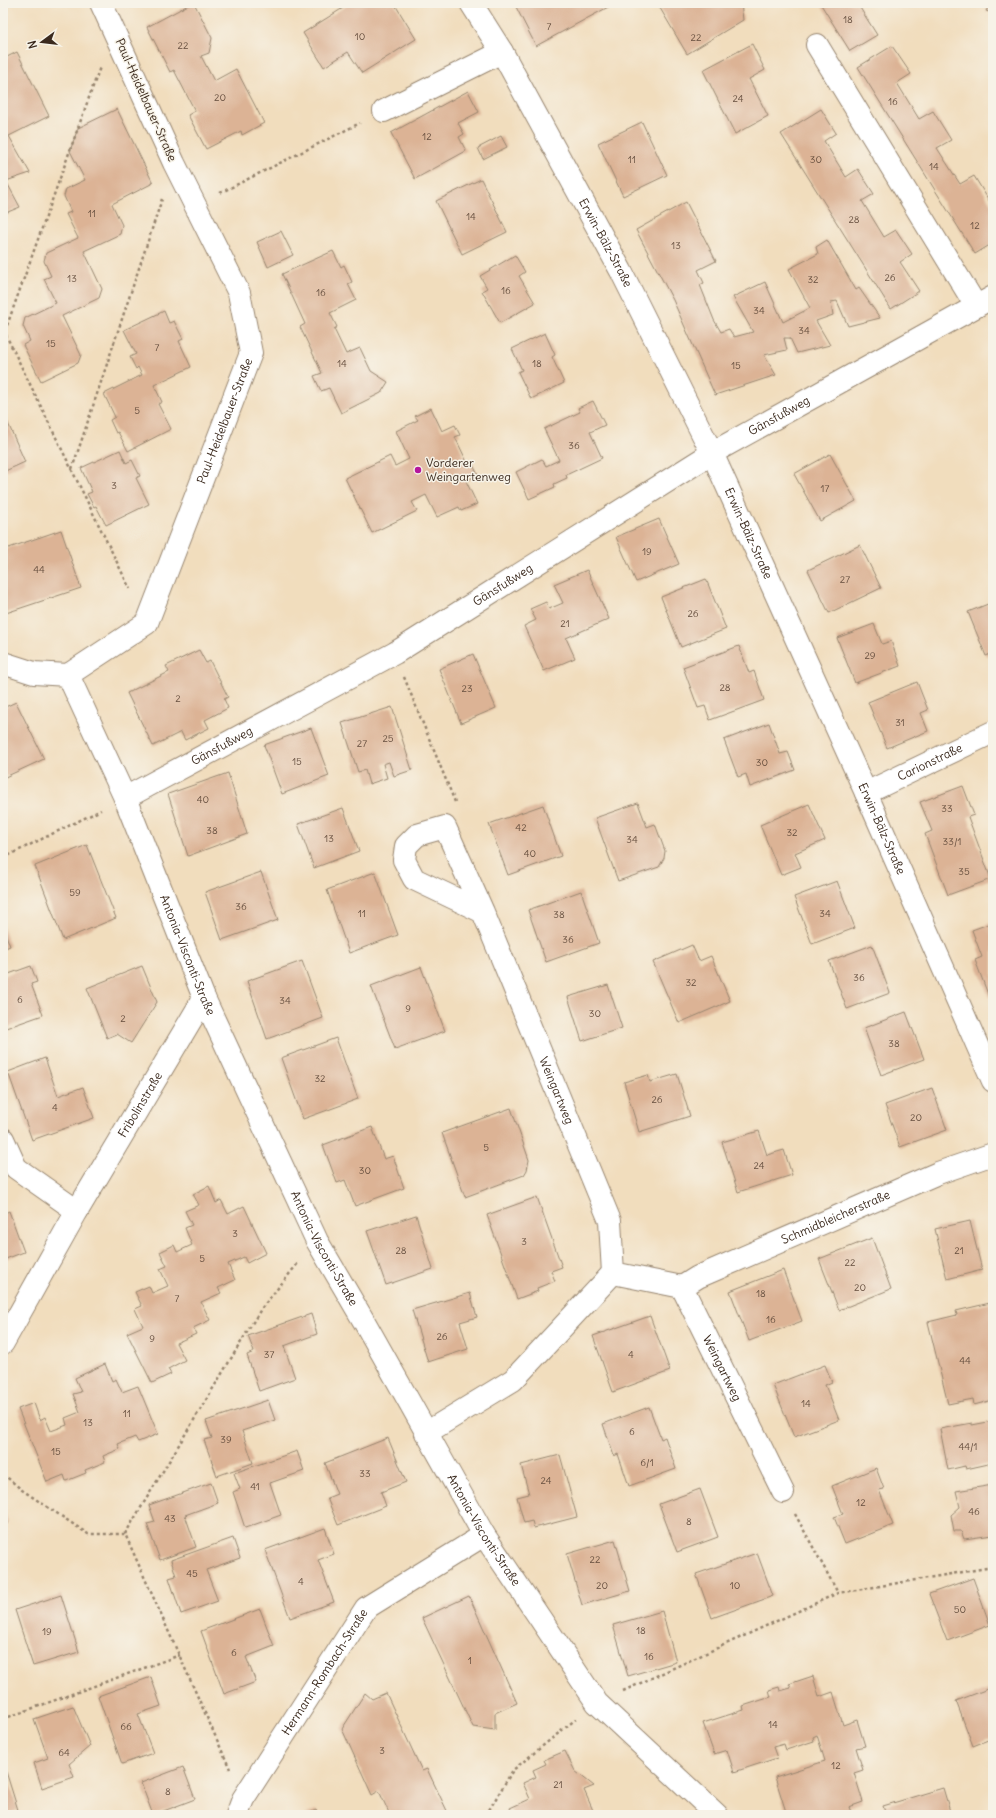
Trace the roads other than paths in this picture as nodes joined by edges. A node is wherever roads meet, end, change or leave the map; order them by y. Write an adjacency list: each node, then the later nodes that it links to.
1 (101, 3): 9 (street, Paul-Heidelbauer-Straße)
2 (471, 3): 4 (street, Erwin-Bälz-Straße)
3 (817, 45): 6 (street)
4 (502, 52): 5 (street); 7 (street, Erwin-Bälz-Straße)
5 (384, 111)
6 (985, 301): 7 (street, Gänsfußweg)
7 (712, 452): 11 (street, Erwin-Bälz-Straße); 12 (street, Gänsfußweg)
8 (3, 663): 9 (street)
9 (68, 675): 12 (street, Antonia-Visconti-Straße)
10 (993, 732): 11 (street, Carionstraße)
11 (866, 793): 15 (street, Erwin-Bälz-Straße)
12 (125, 798): 14 (street, Antonia-Visconti-Straße)
13 (483, 912): 13 (street, Weingartweg); 19 (street, Weingartweg)
14 (204, 998): 18 (street, Fribolinstraße); 22 (street, Antonia-Visconti-Straße)
15 (993, 1081)
16 (3, 1139): 18 (street)
17 (993, 1154): 20 (street, Schmidbleicherstraße)
18 (77, 1211): 21 (street, Fribolinstraße)
19 (613, 1273): 20 (street); 22 (street)
20 (682, 1286): 23 (street, Weingartweg)
21 (3, 1343)
22 (426, 1432): 24 (street, Antonia-Visconti-Straße)
23 (783, 1492)
24 (484, 1535): 25 (street, Hermann-Rombach-Straße); 26 (street, Antonia-Visconti-Straße)
25 (240, 1807)
26 (717, 1815)

